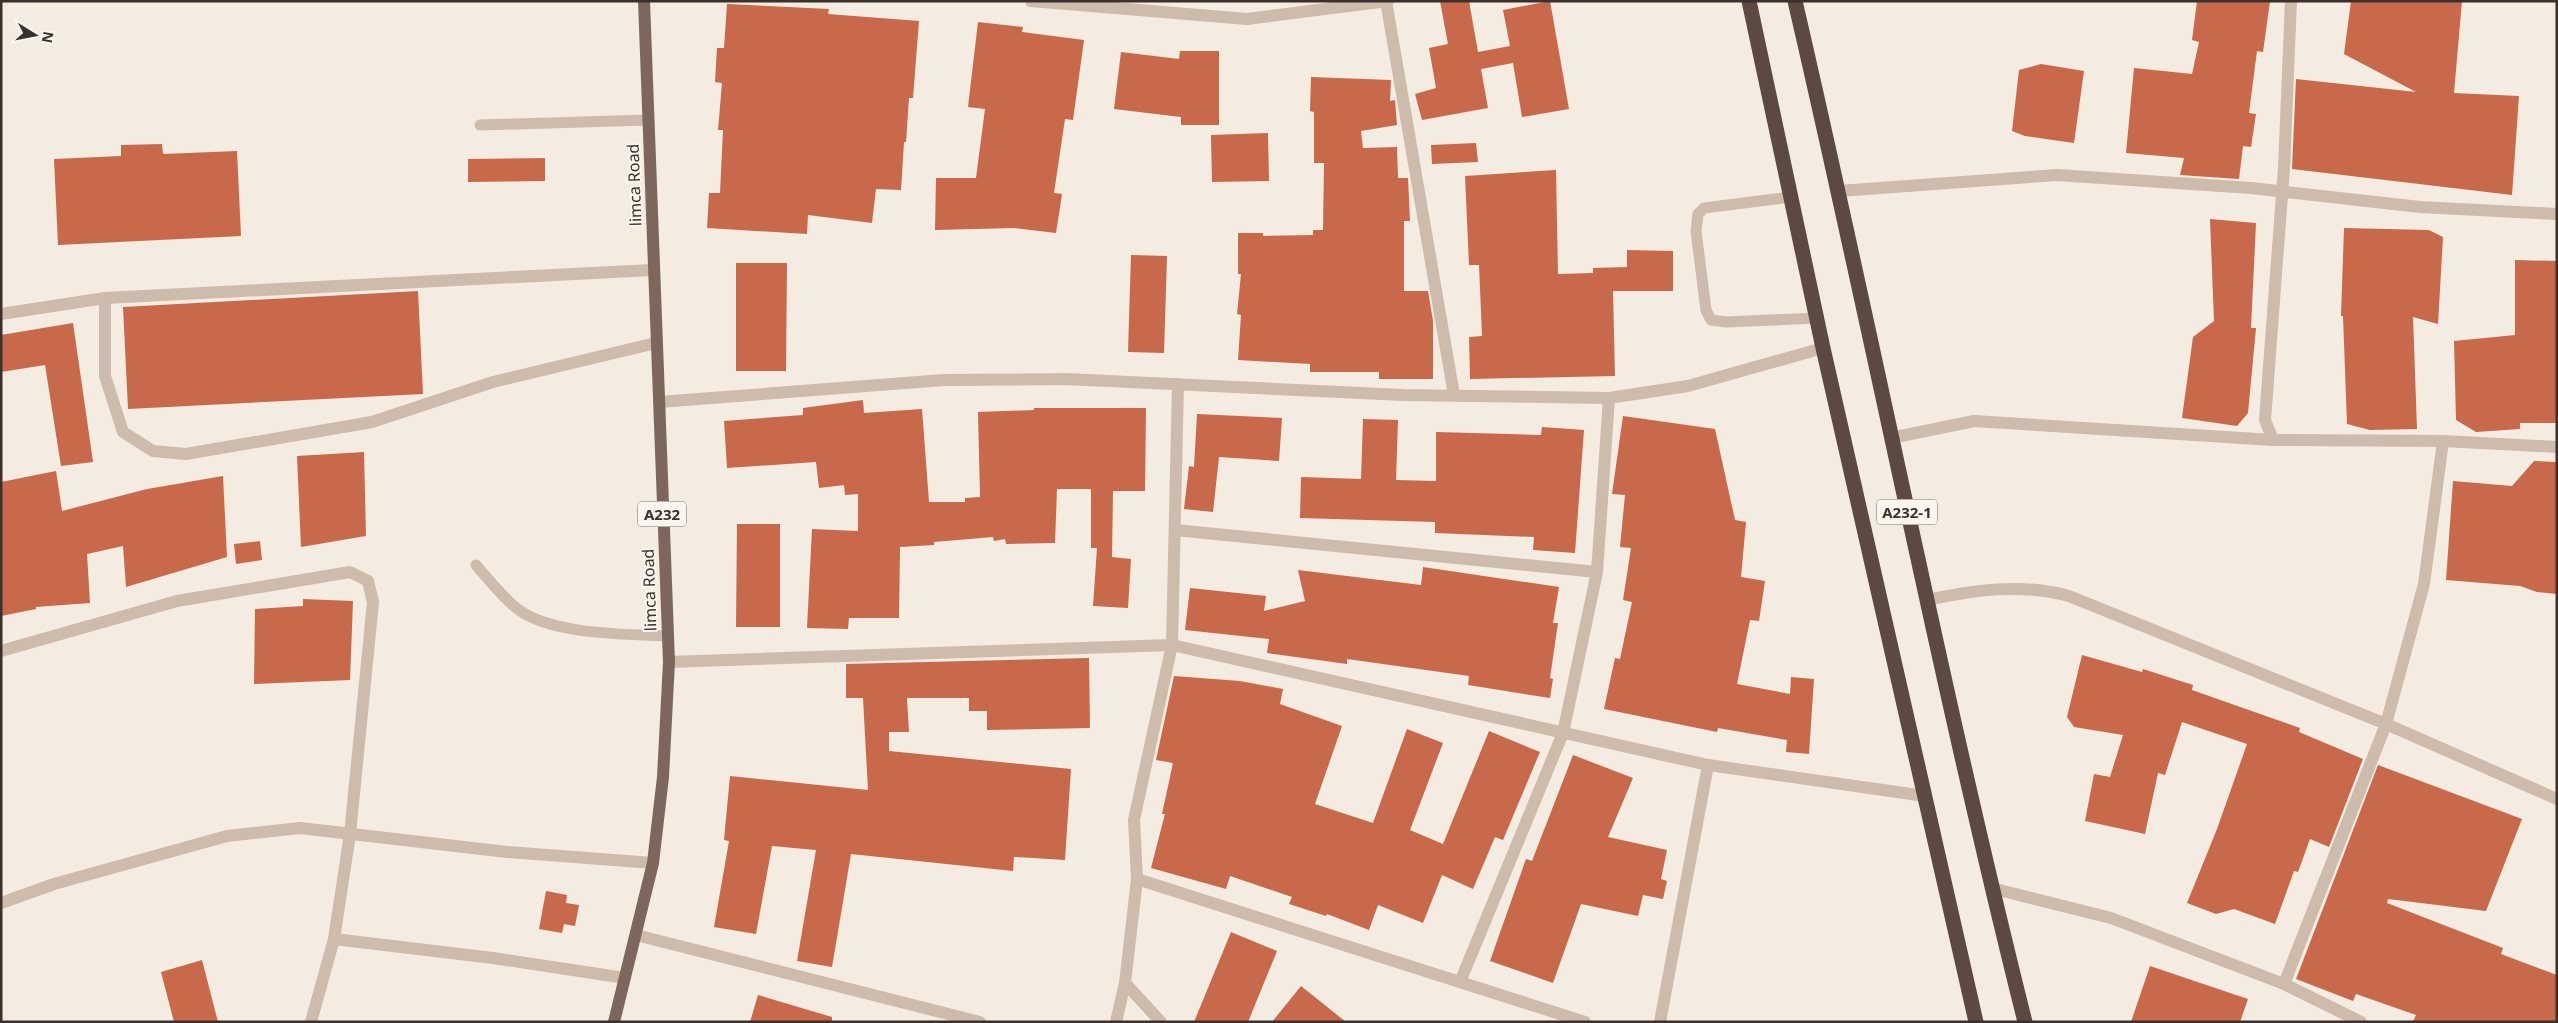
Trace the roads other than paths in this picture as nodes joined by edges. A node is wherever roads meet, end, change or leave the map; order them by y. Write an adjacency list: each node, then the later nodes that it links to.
1 (644, 1): 8 (main road, limca Road / A232)
2 (1031, 1): 7 (street)
3 (1387, 1): 7 (street); 21 (street)
4 (1749, 1): 12 (highway, A232-1)
5 (1795, 1): 10 (highway, A232-1)
6 (2292, 1): 11 (street)
7 (1171, 7)
8 (648, 120): 9 (lane); 14 (main road, limca Road / A232)
9 (480, 125)
10 (1839, 191): 11 (street); 24 (highway, A232-1)
11 (2282, 192): 13 (street); 25 (street)
12 (1790, 196): 17 (highway, A232-1); 17 (lane)
13 (2557, 214)
14 (652, 270): 15 (street); 18 (main road, limca Road / A232)
15 (105, 298): 16 (street); 18 (street)
16 (1, 314)
17 (1817, 318): 19 (highway, A232-1)
18 (656, 343): 23 (main road, limca Road / A232)
19 (1823, 348): 22 (street); 39 (highway, A232-1)
20 (1178, 384): 21 (street); 23 (street); 28 (street)
21 (1454, 395): 22 (street)
22 (1609, 398): 30 (street)
23 (659, 402): 32 (main road, limca Road / A232)
24 (1891, 438): 25 (street); 31 (highway, A232-1)
25 (2273, 440): 26 (street)
26 (2443, 441): 27 (street); 36 (street)
27 (2557, 447)
28 (1175, 530): 30 (street); 33 (street)
29 (476, 565): 32 (lane)
30 (1598, 572): 37 (street)
31 (1927, 600): 36 (street); 44 (highway, A232-1)
32 (667, 636): 35 (main road, limca Road / A232)
33 (1172, 645): 35 (street); 37 (street); 43 (street)
34 (1, 651): 41 (street)
35 (668, 662): 42 (main road, limca Road / A232)
36 (2386, 724): 40 (street); 51 (street)
37 (1563, 733): 38 (street); 49 (street)
38 (1708, 765): 39 (street); 58 (street)
39 (1925, 796): 59 (highway, A232-1)
40 (2557, 800)
41 (350, 834): 42 (street); 45 (street); 47 (street)
42 (653, 863): 46 (main road, limca Road / A232)
43 (1137, 879): 49 (street); 50 (street)
44 (1991, 888): 51 (street); 60 (highway, A232-1)
45 (1, 903)
46 (636, 935): 48 (main road, limca Road / A232); 54 (street)
47 (334, 940): 48 (street); 52 (street)
48 (625, 978): 53 (main road, limca Road / A232)
49 (1460, 982): 57 (street)
50 (1125, 983): 55 (street); 56 (street)
51 (2284, 984): 61 (street)
52 (311, 1022)
53 (614, 1022)
54 (980, 1022)
55 (1116, 1022)
56 (1161, 1022)
57 (1585, 1022)
58 (1660, 1022)
59 (1976, 1022)
60 (2024, 1022)
61 (2361, 1022)

